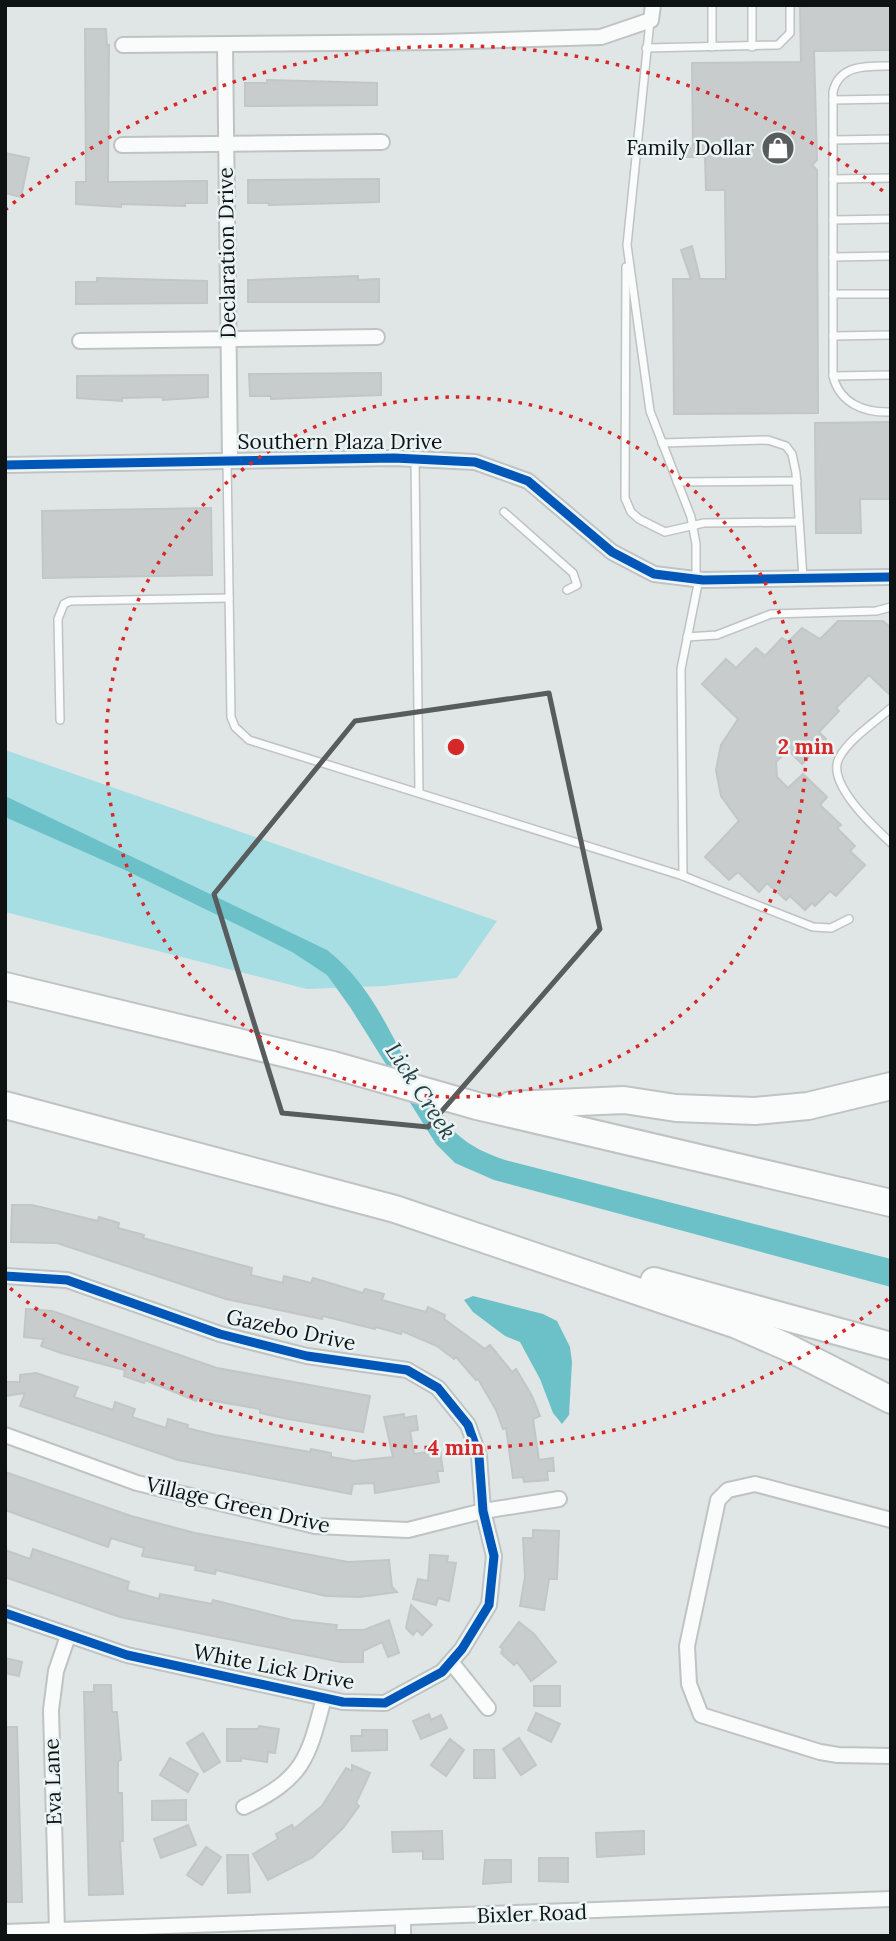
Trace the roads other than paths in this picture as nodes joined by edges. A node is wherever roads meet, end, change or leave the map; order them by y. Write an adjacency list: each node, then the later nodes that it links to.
1 (712, 5): 7 (lane)
2 (752, 5): 8 (lane)
3 (790, 5): 8 (lane)
4 (652, 13): 6 (street); 9 (lane)
5 (123, 45): 6 (street)
6 (225, 45): 16 (street, Declaration Drive)
7 (712, 47): 8 (lane); 9 (lane)
8 (752, 47)
9 (646, 48): 22 (lane)
10 (891, 66): 12 (lane)
11 (891, 99): 12 (lane)
12 (833, 100): 14 (lane)
13 (891, 139): 14 (lane)
14 (833, 140): 19 (lane)
15 (382, 142): 16 (street)
16 (226, 144): 17 (street); 30 (street, Declaration Drive)
17 (122, 145)
18 (891, 178): 19 (lane)
19 (833, 179): 21 (lane)
20 (891, 219): 21 (lane)
21 (833, 220): 24 (lane)
22 (627, 245): 35 (lane); 43 (lane)
23 (891, 256): 24 (lane)
24 (833, 257): 26 (lane)
25 (891, 294): 26 (lane)
26 (833, 295): 28 (lane)
27 (891, 335): 28 (lane)
28 (833, 336): 33 (lane)
29 (377, 337): 30 (street)
30 (228, 339): 31 (street); 37 (street, Declaration Drive)
31 (80, 341)
32 (891, 375): 33 (lane)
33 (833, 376): 34 (lane)
34 (891, 412)
35 (662, 443): 39 (lane); 40 (lane)
36 (415, 459): 37 (street, Southern Plaza Drive); 46 (street, Southern Plaza Drive); 53 (lane)
37 (228, 460): 38 (street, Southern Plaza Drive); 48 (lane)
38 (5, 465)
39 (797, 481): 40 (lane); 42 (lane)
40 (677, 482): 43 (lane)
41 (503, 512): 47 (lane)
42 (797, 522): 43 (lane); 45 (lane)
43 (693, 524): 46 (lane)
44 (891, 577): 45 (street, Southern Plaza Drive)
45 (803, 578): 46 (street, Southern Plaza Drive)
46 (698, 579): 50 (lane)
47 (567, 590)
48 (229, 598): 52 (lane); 53 (lane)
49 (891, 607): 50 (lane)
50 (687, 637): 55 (lane)
51 (891, 708): 54 (lane)
52 (60, 720)
53 (419, 793): 55 (lane)
54 (891, 843)
55 (683, 876): 56 (lane)
56 (849, 919)
57 (5, 986): 60 (highway)
58 (891, 1086): 60 (highway)
59 (5, 1105): 62 (highway)
60 (477, 1106): 61 (highway)
61 (891, 1203)
62 (460, 1231): 64 (highway); 65 (highway)
63 (5, 1276): 68 (street, Gazebo Drive)
64 (891, 1346)
65 (891, 1400)
66 (5, 1435): 68 (street, Village Green Drive)
67 (559, 1499): 68 (street, Village Green Drive)
68 (483, 1511): 72 (street, White Lick Drive)
69 (891, 1520): 75 (street)
70 (5, 1613): 71 (street, White Lick Drive)
71 (68, 1636): 73 (street, White Lick Drive); 79 (street, Eva Lane)
72 (451, 1661): 73 (street, White Lick Drive); 74 (street)
73 (324, 1698): 76 (street)
74 (488, 1708)
75 (891, 1756)
76 (244, 1807)
77 (891, 1899): 78 (street, Bixler Road)
78 (403, 1919): 79 (street, Bixler Road); 81 (street)
79 (57, 1931): 80 (street, Bixler Road)
80 (5, 1932)
81 (403, 1936)

